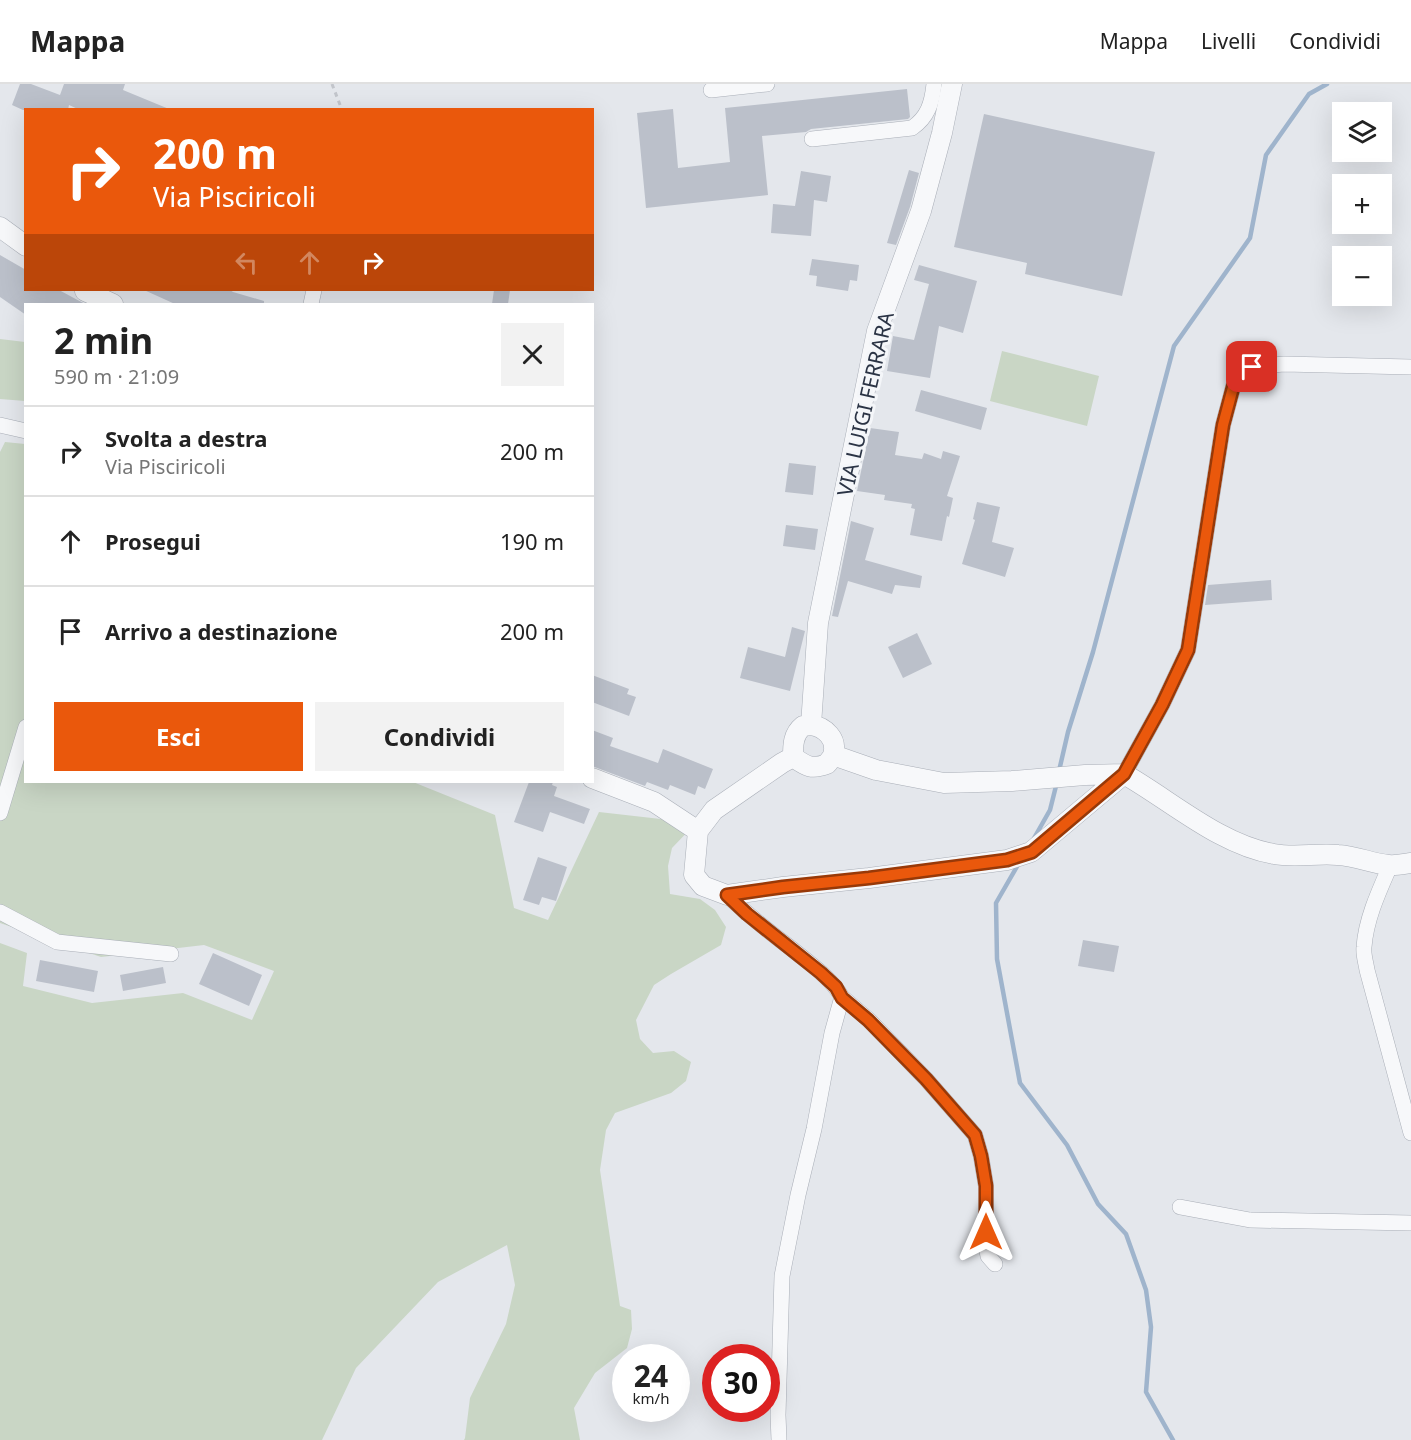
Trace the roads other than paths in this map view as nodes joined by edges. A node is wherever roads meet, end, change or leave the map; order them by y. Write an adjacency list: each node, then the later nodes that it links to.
1 (767, 84): 3 (street)
2 (946, 85): 4 (street); 14 (street, VIA LUIGI FERRARA)
3 (711, 90)
4 (812, 139)
5 (0, 227): 6 (street)
6 (24, 245)
7 (85, 291): 9 (street)
8 (86, 291): 10 (street)
9 (101, 303)
10 (111, 303)
11 (1411, 367): 19 (street)
12 (0, 424): 13 (street)
13 (24, 430)
14 (811, 725): 16 (street); 17 (street)
15 (24, 735): 20 (street)
16 (833, 755): 17 (street); 19 (street)
17 (793, 757): 21 (street)
18 (594, 779): 21 (street)
19 (1117, 779): 23 (street); 24 (street)
20 (0, 813)
21 (698, 831): 24 (street)
22 (1411, 863): 23 (street)
23 (1390, 866): 28 (street)
24 (727, 895): 27 (street)
25 (0, 912): 26 (street)
26 (171, 954)
27 (842, 998): 31 (street); 32 (street)
28 (1411, 1133)
29 (1180, 1207): 30 (street)
30 (1411, 1223)
31 (995, 1264)
32 (779, 1440)

